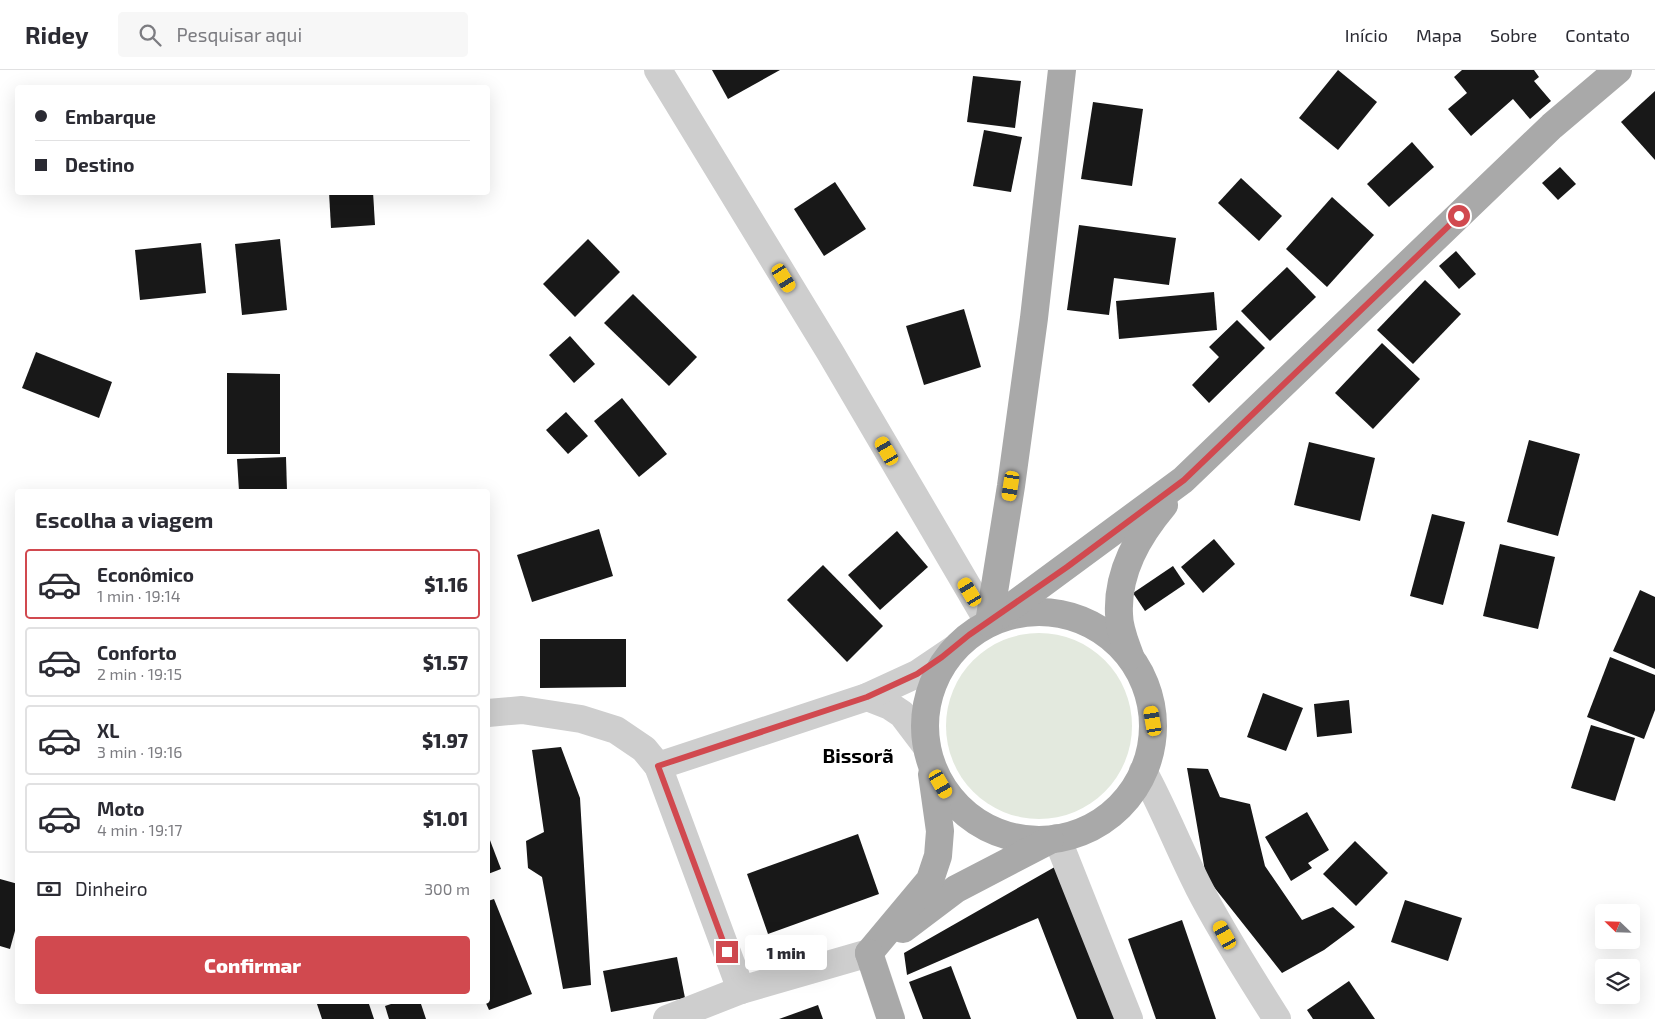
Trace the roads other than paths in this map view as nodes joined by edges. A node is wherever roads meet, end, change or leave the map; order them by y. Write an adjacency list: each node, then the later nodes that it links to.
1 (658, 70): 5 (street)
2 (1062, 70): 5 (main road)
3 (1618, 70): 4 (main road)
4 (1184, 480): 5 (main road); 7 (main road)
5 (989, 623): 6 (main road); 7 (main road)
6 (954, 648): 8 (street); 10 (main road)
7 (1131, 658): 12 (main road)
8 (867, 697): 10 (street); 11 (street)
9 (490, 712): 11 (street)
10 (928, 753): 13 (main road); 14 (main road)
11 (658, 766): 15 (street)
12 (1143, 771): 13 (main road); 19 (street)
13 (1054, 839): 14 (main road); 18 (street)
14 (869, 953): 15 (street); 17 (main road)
15 (741, 990): 16 (street)
16 (667, 1019)
17 (891, 1019)
18 (1129, 1019)
19 (1277, 1019)

